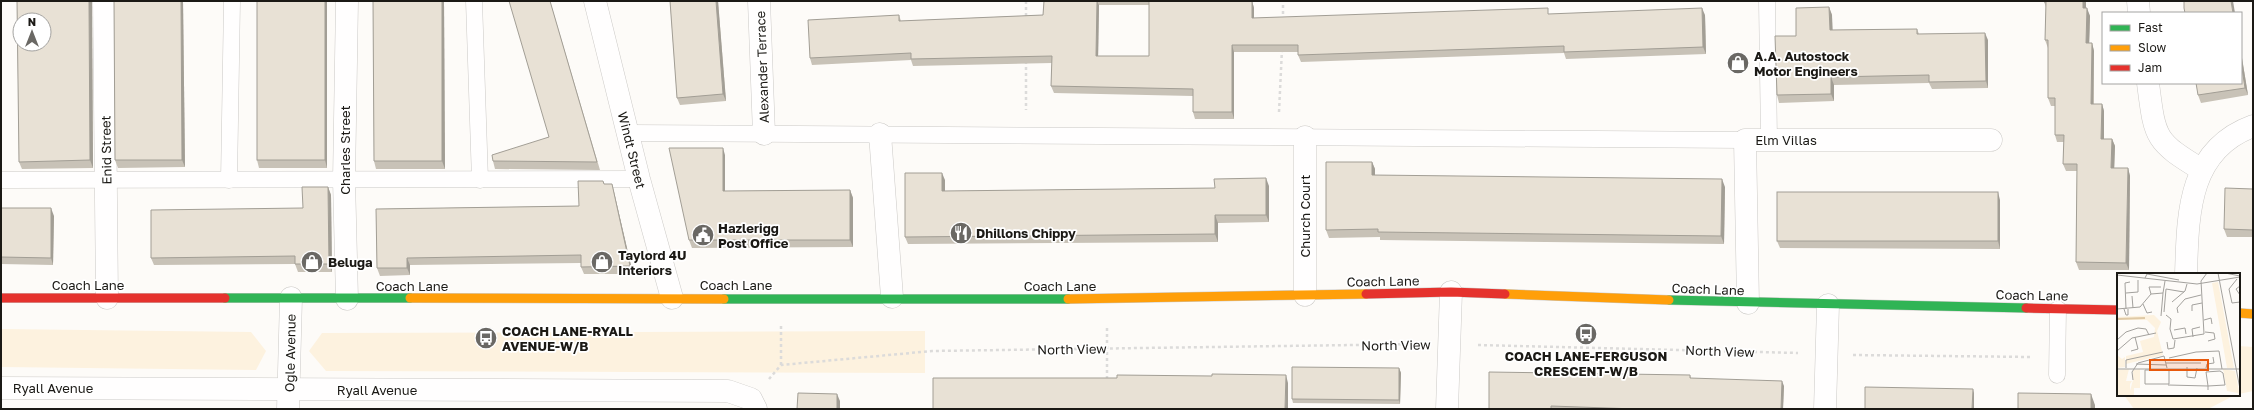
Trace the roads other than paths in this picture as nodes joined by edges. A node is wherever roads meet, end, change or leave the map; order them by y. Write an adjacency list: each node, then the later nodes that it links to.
1 (104, 1): 25 (street, Enid Street)
2 (232, 1): 22 (lane)
3 (347, 1): 23 (street, Charles Street)
4 (474, 1): 24 (lane)
5 (595, 1): 12 (street, Windt Street)
6 (759, 1): 13 (street, Alexander Terrace)
7 (1767, 1): 17 (lane)
8 (2138, 1): 9 (street)
9 (2139, 12)
10 (2148, 84): 19 (street)
11 (2253, 126): 19 (street)
12 (628, 133): 13 (lane); 20 (street, Windt Street)
13 (764, 134): 14 (lane)
14 (880, 134): 15 (lane); 29 (street)
15 (1305, 137): 16 (lane); 28 (street, Church Court)
16 (1745, 140): 17 (street, Elm Villas); 35 (street, Elm Villas)
17 (1769, 140): 18 (street, Elm Villas)
18 (1991, 140)
19 (2202, 170): 26 (street)
20 (639, 179): 24 (lane); 33 (street, Windt Street)
21 (1, 180): 25 (lane)
22 (229, 180): 23 (lane); 25 (lane)
23 (344, 180): 24 (lane); 34 (street, Charles Street)
24 (480, 180)
25 (106, 181): 31 (street, Enid Street)
26 (2186, 273)
27 (1451, 292): 28 (street, Coach Lane); 35 (street, Coach Lane); 45 (street)
28 (1305, 295): 29 (street, Coach Lane)
29 (892, 297): 33 (street, Coach Lane)
30 (1, 298): 31 (street, Coach Lane)
31 (107, 298): 32 (street, Coach Lane)
32 (290, 298): 34 (street, Coach Lane); 43 (street, Ogle Avenue)
33 (672, 298): 34 (street, Coach Lane)
34 (347, 299)
35 (1748, 303): 36 (street, Coach Lane)
36 (1828, 305): 37 (street, Coach Lane); 46 (street)
37 (2058, 308): 38 (street, Coach Lane); 41 (lane)
38 (2117, 310)
39 (2240, 313): 40 (street)
40 (2253, 314)
41 (2057, 375)
42 (1, 388): 43 (street, Ryall Avenue)
43 (289, 399): 44 (street, Ryall Avenue)
44 (754, 404)
45 (1447, 409)
46 (1825, 409)

